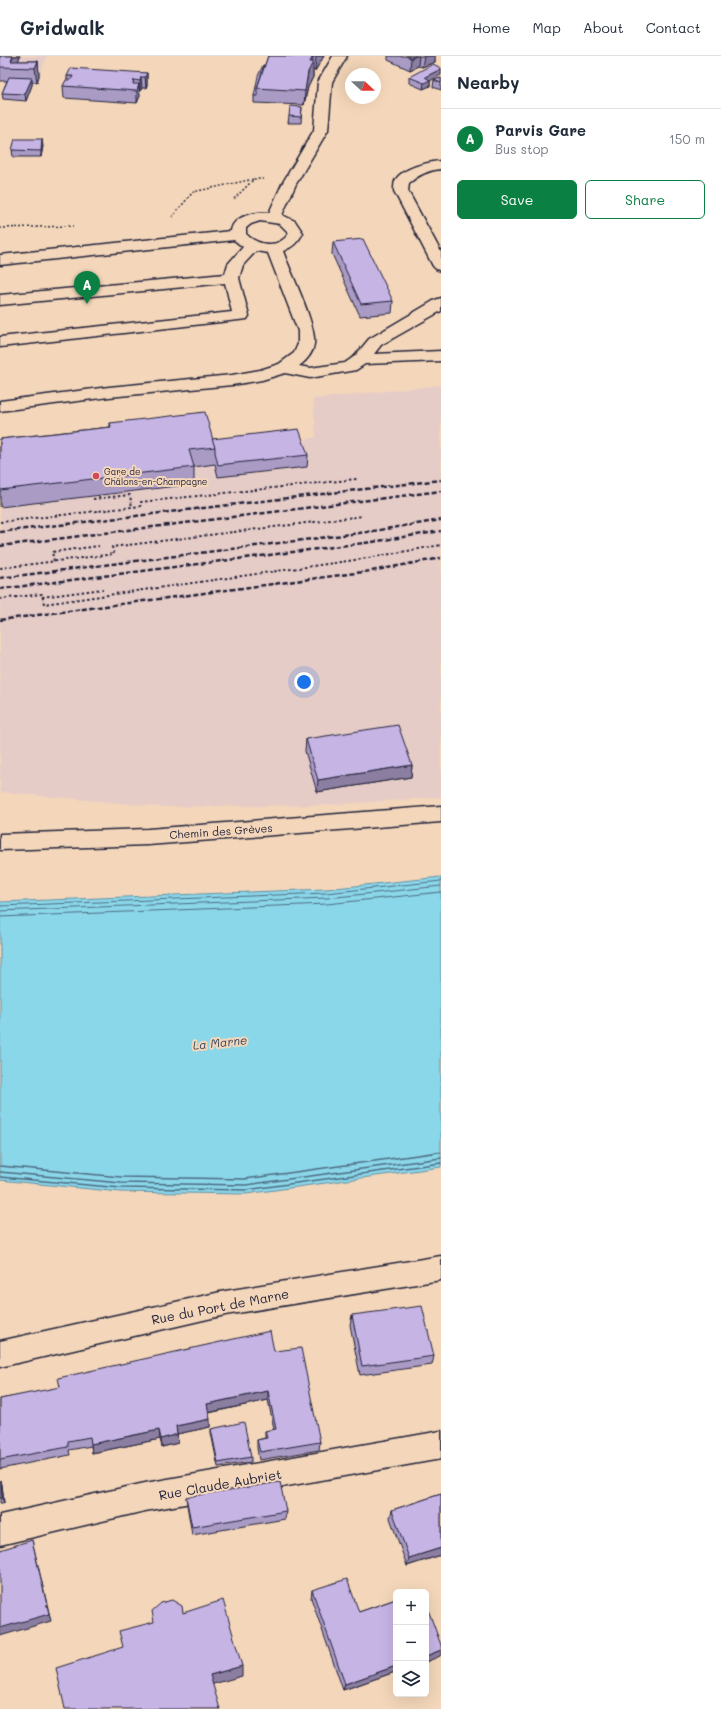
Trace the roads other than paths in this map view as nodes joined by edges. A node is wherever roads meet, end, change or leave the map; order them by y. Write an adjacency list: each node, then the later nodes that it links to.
1 (340, 56): 3 (street)
2 (441, 165): 8 (street)
3 (274, 218): 4 (street); 6 (street)
4 (238, 235): 5 (street); 7 (street)
5 (252, 246): 6 (street); 9 (street)
6 (274, 248): 16 (street)
7 (0, 260)
8 (441, 266)
9 (231, 278): 10 (street); 12 (street)
10 (0, 300)
11 (441, 303): 14 (street)
12 (0, 342)
13 (441, 356): 15 (street)
14 (361, 359): 15 (street); 16 (street)
15 (387, 359): 17 (street)
16 (284, 368): 18 (street)
17 (441, 371)
18 (0, 406)
19 (441, 814): 20 (street, Chemin des Grèves)
20 (0, 842)
21 (441, 1268): 22 (street, Rue du Port de Marne)
22 (0, 1354)
23 (441, 1445): 24 (street, Rue Claude Aubriet)
24 (0, 1530)

